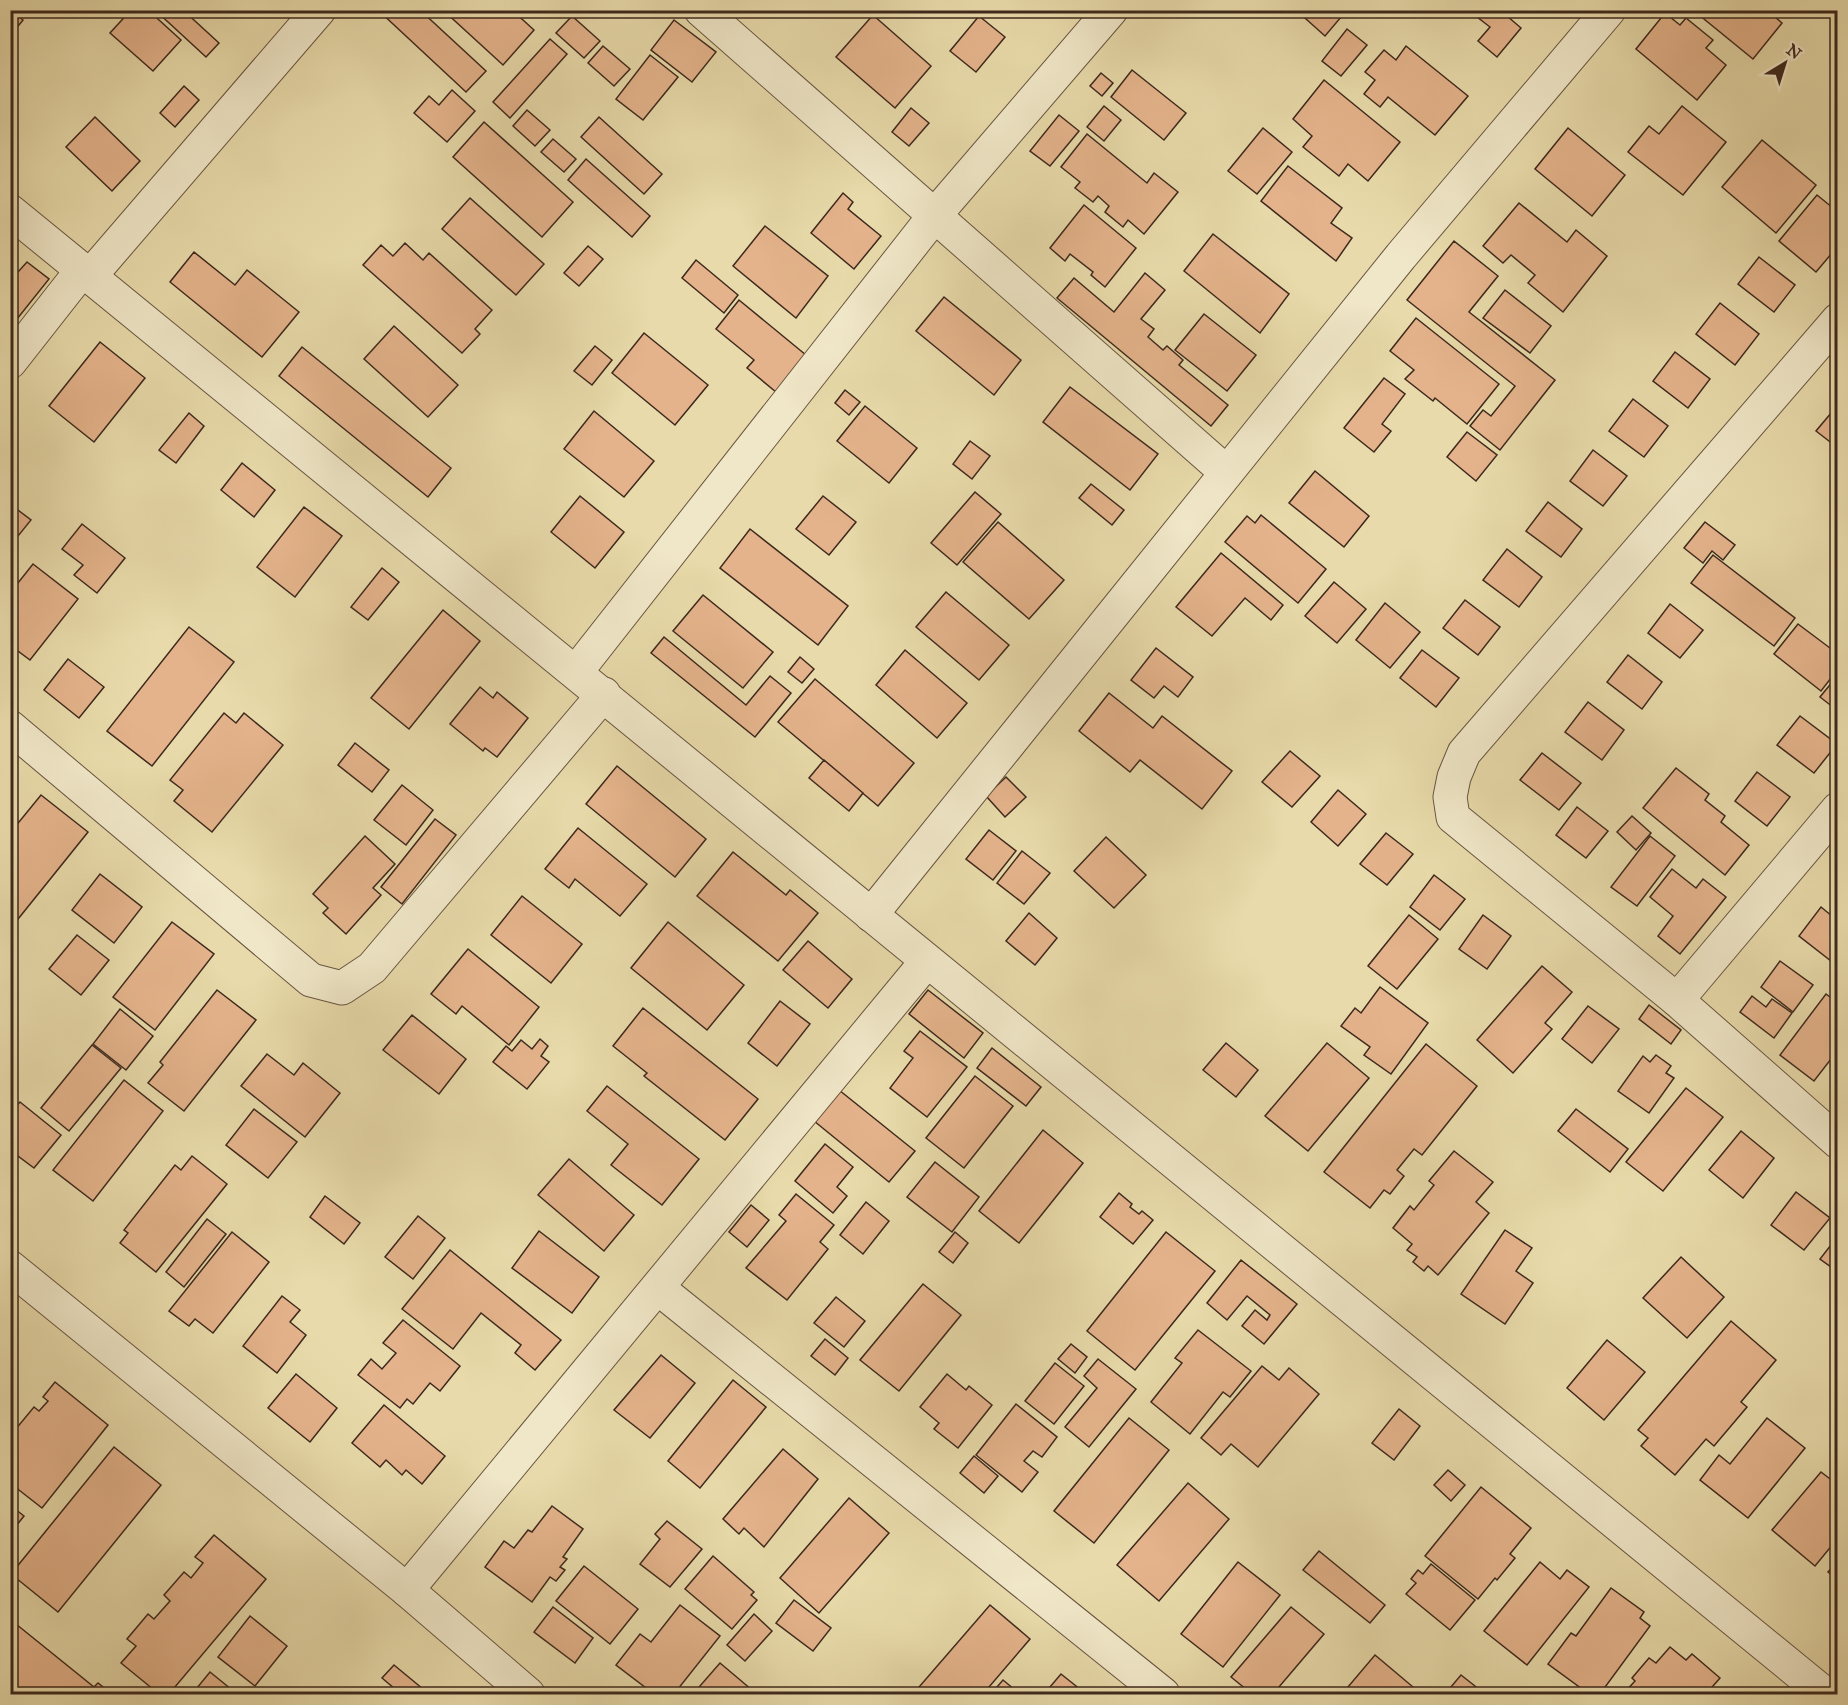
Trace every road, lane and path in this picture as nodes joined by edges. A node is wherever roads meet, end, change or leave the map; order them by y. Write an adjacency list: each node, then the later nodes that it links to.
1 (319, 10): 7 (street)
2 (701, 10): 6 (street)
3 (1111, 10): 6 (street)
4 (1609, 10): 10 (street)
5 (10, 211): 7 (street)
6 (935, 215): 10 (street); 11 (street)
7 (86, 273): 9 (street); 11 (street)
8 (1838, 320): 17 (street)
9 (10, 362)
10 (1226, 472): 15 (street)
11 (576, 672): 12 (street)
12 (604, 694): 13 (street); 15 (street)
13 (10, 727)
14 (1838, 809): 17 (street)
15 (871, 915): 16 (street)
16 (927, 961): 20 (street); 24 (street)
17 (1677, 999): 18 (street)
18 (1838, 1142)
19 (10, 1267): 21 (street)
20 (658, 1288): 21 (street); 23 (street)
21 (407, 1590): 22 (street)
22 (528, 1695)
23 (1163, 1695)
24 (1825, 1695)

